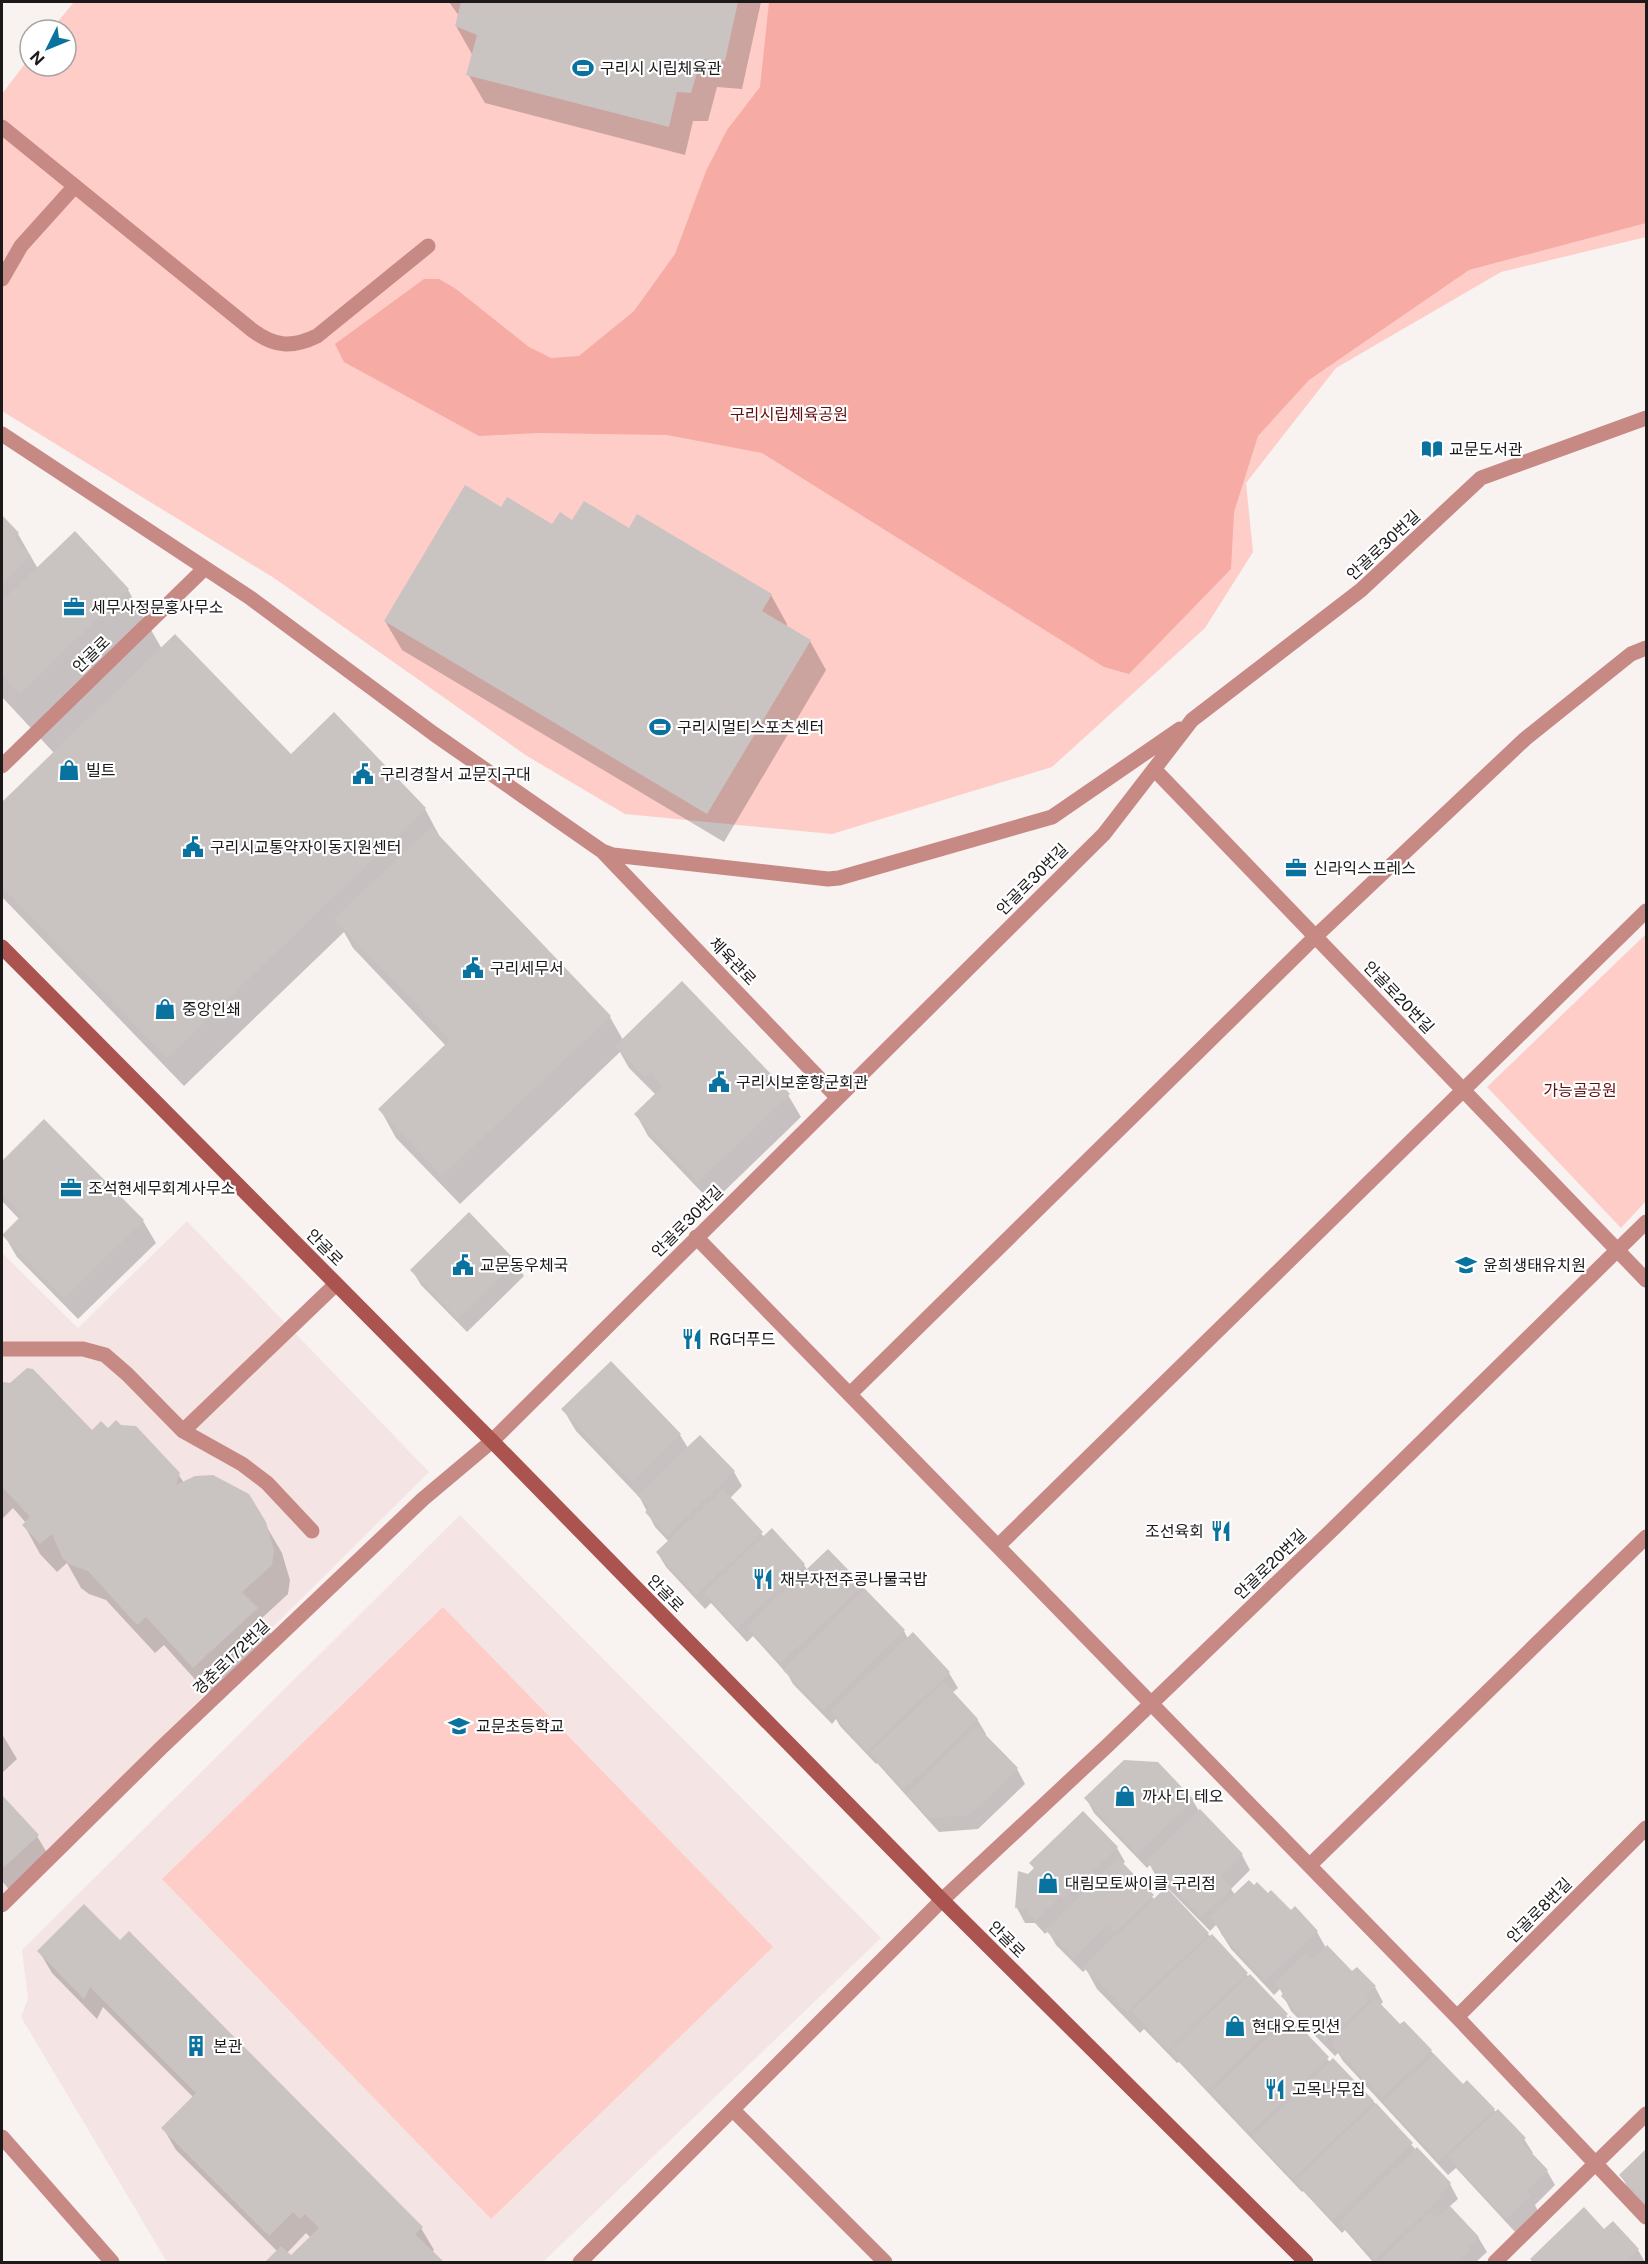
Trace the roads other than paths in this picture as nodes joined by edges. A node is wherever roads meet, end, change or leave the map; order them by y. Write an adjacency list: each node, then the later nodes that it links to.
1 (2, 127): 2 (street)
2 (75, 186): 3 (street); 4 (street)
3 (428, 246)
4 (2, 279)
5 (1647, 418): 9 (street, 안골로30번길)
6 (2, 434): 7 (street)
7 (205, 568): 10 (street, 안골로); 12 (street)
8 (1647, 648): 14 (street)
9 (1192, 720): 11 (street, 안골로30번길); 12 (street)
10 (2, 766)
11 (1154, 769): 14 (street, 안골로20번길); 17 (street, 안골로30번길)
12 (602, 851): 17 (street, 체육관로)
13 (1647, 911): 16 (street)
14 (1316, 936): 16 (street, 안골로20번길); 24 (street)
15 (2, 947): 22 (street, 안골로)
16 (1464, 1090): 20 (street, 안골로20번길); 29 (street)
17 (837, 1097): 19 (street, 안골로30번길)
18 (1647, 1222): 20 (street, 안골로20번길)
19 (696, 1237): 24 (street); 26 (street, 안골로30번길)
20 (1618, 1250): 21 (street, 안골로20번길); 30 (street, 안골로20번길)
21 (1647, 1280)
22 (336, 1284): 25 (street); 26 (street, 안골로)
23 (2, 1349): 25 (street)
24 (850, 1394): 29 (street)
25 (183, 1431): 27 (street)
26 (492, 1441): 33 (street, 안골로); 34 (street, 경춘로172번길)
27 (312, 1531)
28 (1647, 1537): 32 (street)
29 (998, 1546): 30 (street)
30 (1151, 1703): 32 (street); 33 (street, 안골로20번길)
31 (1647, 1828): 35 (street, 안골로8번길)
32 (1310, 1865): 35 (street)
33 (942, 1900): 36 (street, 안골로20번길); 44 (street, 안골로)
34 (2, 1905)
35 (1457, 2017): 39 (street)
36 (733, 2110): 42 (street, 안골로20번길); 43 (street)
37 (1647, 2114): 39 (street)
38 (2, 2137): 41 (street)
39 (1595, 2163): 40 (street); 45 (street)
40 (1647, 2217)
41 (112, 2262)
42 (580, 2262)
43 (885, 2262)
44 (1306, 2262)
45 (1495, 2262)

